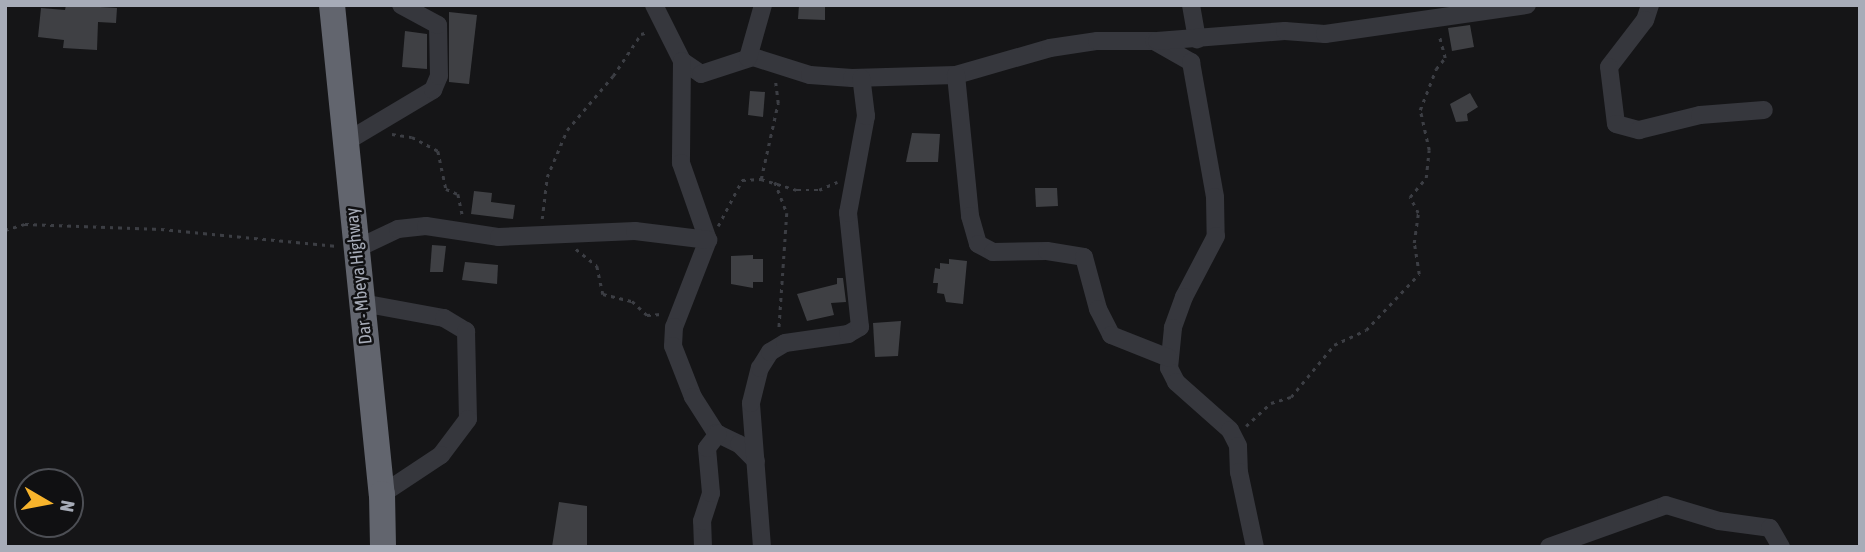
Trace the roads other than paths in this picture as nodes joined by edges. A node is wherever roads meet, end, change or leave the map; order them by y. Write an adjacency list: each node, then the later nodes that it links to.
1 (332, 5): 15 (highway, Dar - Mbeya Highway)
2 (401, 5): 15 (street)
3 (654, 5): 11 (street)
4 (763, 5): 10 (street)
5 (1191, 5): 8 (street)
6 (1527, 5): 8 (street)
7 (1650, 5): 14 (street)
8 (1197, 39): 9 (street)
9 (1154, 41): 12 (street); 19 (street)
10 (748, 58): 11 (street); 13 (street)
11 (682, 61): 16 (street)
12 (956, 75): 13 (street); 19 (street)
13 (860, 78): 21 (street)
14 (1764, 110)
15 (353, 138): 17 (highway, Dar - Mbeya Highway)
16 (708, 237): 17 (street); 20 (street)
17 (358, 248): 18 (highway, Dar - Mbeya Highway)
18 (362, 303): 22 (highway, Dar - Mbeya Highway); 22 (street)
19 (1169, 358): 26 (street)
20 (718, 434): 21 (street); 24 (street)
21 (756, 461): 25 (street)
22 (382, 494): 23 (highway, Dar - Mbeya Highway)
23 (383, 547)
24 (704, 547)
25 (762, 547)
26 (1255, 547)
27 (1549, 547): 28 (street)
28 (1781, 547)

